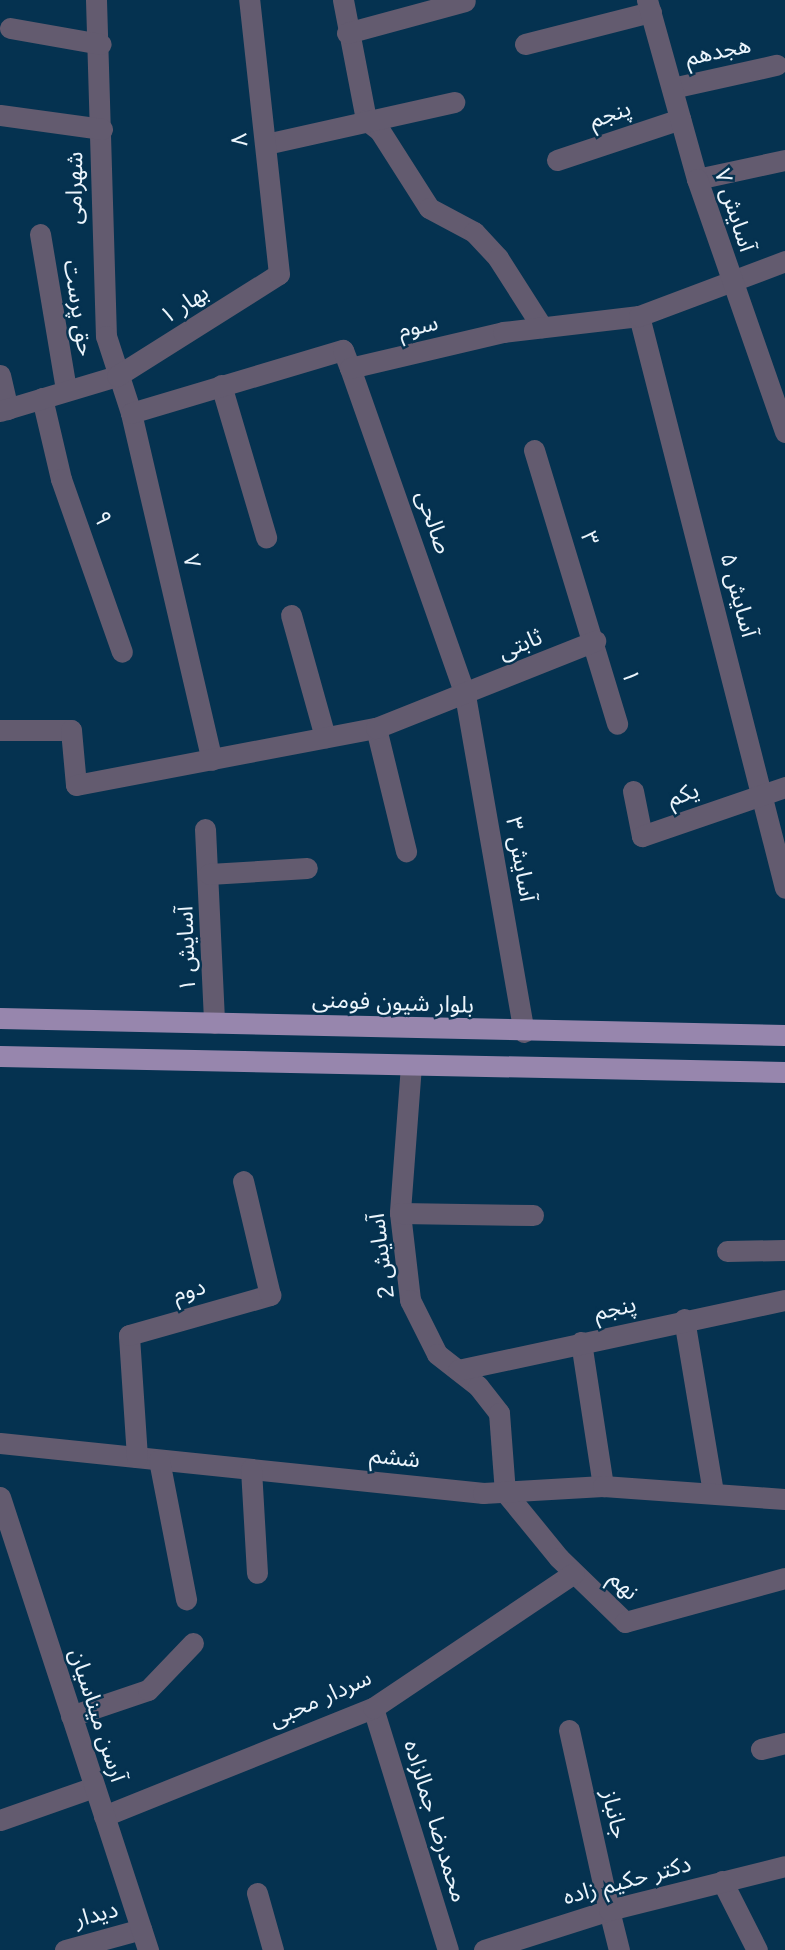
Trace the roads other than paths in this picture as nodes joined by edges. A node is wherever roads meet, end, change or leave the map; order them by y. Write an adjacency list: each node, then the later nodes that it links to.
1 (96, 0): 8 (street, شهرامی)
2 (249, 0): 17 (street, ۸)
3 (343, 0): 7 (street)
4 (465, 1): 7 (street)
5 (649, 6): 9 (street); 11 (street, آسایش ۷)
6 (10, 28): 8 (street)
7 (347, 33): 15 (street)
8 (101, 44): 16 (street, شهرامی)
9 (525, 44)
10 (776, 65): 11 (street, هجدهم)
11 (672, 88): 14 (street, آسایش ۷)
12 (454, 102): 15 (street)
13 (0, 115): 16 (street)
14 (680, 118): 18 (street, پنجم); 20 (street, آسایش ۷)
15 (366, 120): 17 (street); 26 (street)
16 (102, 129): 29 (street, شهرامی)
17 (266, 144): 23 (street, ۸)
18 (557, 160)
19 (785, 160): 20 (street)
20 (696, 179): 24 (street, آسایش ۷)
21 (40, 234): 31 (street, حق پرست)
22 (785, 261): 24 (street, سوم)
23 (279, 274): 29 (street, بهار ۱)
24 (730, 281): 25 (street, سوم); 35 (street, آسایش ۷)
25 (639, 316): 26 (street, سوم); 49 (street, آسایش ۵)
26 (542, 327): 27 (street, سوم)
27 (350, 368): 30 (street); 41 (street, صالحی)
28 (0, 375): 33 (street)
29 (117, 376): 31 (street, بهار ۱); 34 (street, ۷)
30 (221, 385): 34 (street); 37 (street)
31 (66, 390): 32 (street, بهار ۱)
32 (42, 398): 33 (street, بهار ۱); 40 (street, ۹)
33 (4, 410)
34 (131, 413): 46 (street, ۷)
35 (783, 419)
36 (534, 450): 39 (street, ۳)
37 (266, 537)
38 (291, 615): 45 (street)
39 (595, 641): 41 (street, ثابتی); 42 (street, ۱)
40 (122, 652)
41 (465, 695): 43 (street); 57 (street, آسایش ۳)
42 (617, 724)
43 (376, 728): 45 (street); 51 (street)
44 (0, 730): 46 (street)
45 (325, 737): 46 (street)
46 (212, 760)
47 (785, 787): 49 (street, یکم)
48 (633, 791): 49 (street, یکم)
49 (764, 794): 54 (street, آسایش ۵)
50 (205, 829): 53 (street, آسایش ۱)
51 (406, 851)
52 (307, 868): 53 (street, آسایش ۱)
53 (209, 874): 56 (street, آسایش ۱)
54 (785, 888)
55 (0, 1018): 56 (main road, بلوار شیون فومنی)
56 (214, 1023): 57 (main road, بلوار شیون فومنی)
57 (524, 1032): 58 (main road, بلوار شیون فومنی)
58 (785, 1035)
59 (0, 1056): 60 (main road)
60 (411, 1065): 61 (main road); 63 (street, آسایش 2)
61 (785, 1072)
62 (243, 1181): 72 (street, دوم)
63 (400, 1213): 64 (street); 70 (street, آسایش 2)
64 (533, 1215)
65 (785, 1250): 66 (street)
66 (727, 1251)
67 (785, 1300): 68 (street, پنجم)
68 (684, 1319): 69 (street, پنجم); 77 (street)
69 (581, 1342): 70 (street, پنجم); 75 (street)
70 (458, 1370): 76 (street, آسایش 2)
71 (0, 1444): 72 (street, ششم)
72 (137, 1457): 73 (street, ششم)
73 (159, 1460): 74 (street, ششم); 83 (street)
74 (251, 1469): 76 (street, ششم); 80 (street)
75 (603, 1486): 76 (street, ششم); 77 (street, ششم)
76 (505, 1492): 81 (street, نهم)
77 (713, 1492): 79 (street, ششم)
78 (0, 1497): 86 (street, آرسن میناسیان)
79 (785, 1499)
80 (257, 1573)
81 (574, 1573): 82 (street, نهم); 85 (street, سردار محبی)
82 (785, 1578)
83 (186, 1599)
84 (193, 1643): 86 (street)
85 (373, 1708): 91 (street, سردار محبی); 101 (street, محمدرضا جمالزاده)
86 (71, 1716): 90 (street, آرسن میناسیان)
87 (569, 1730): 96 (street, جانباز)
88 (785, 1743): 89 (street)
89 (761, 1749)
90 (94, 1787): 91 (street, آرسن میناسیان); 92 (street)
91 (104, 1816): 97 (street, آرسن میناسیان)
92 (0, 1820)
93 (785, 1866): 94 (street, دکتر حکیم زاده)
94 (722, 1881): 96 (street, دکتر حکیم زاده); 104 (street)
95 (257, 1893): 100 (street)
96 (609, 1910): 102 (street, دکتر حکیم زاده); 103 (street, جانباز)
97 (141, 1929): 98 (street, دیدار); 99 (street, آرسن میناسیان)
98 (65, 1950)
99 (148, 1950)
100 (273, 1950)
101 (448, 1950)
102 (484, 1950)
103 (620, 1950)
104 (757, 1950)

